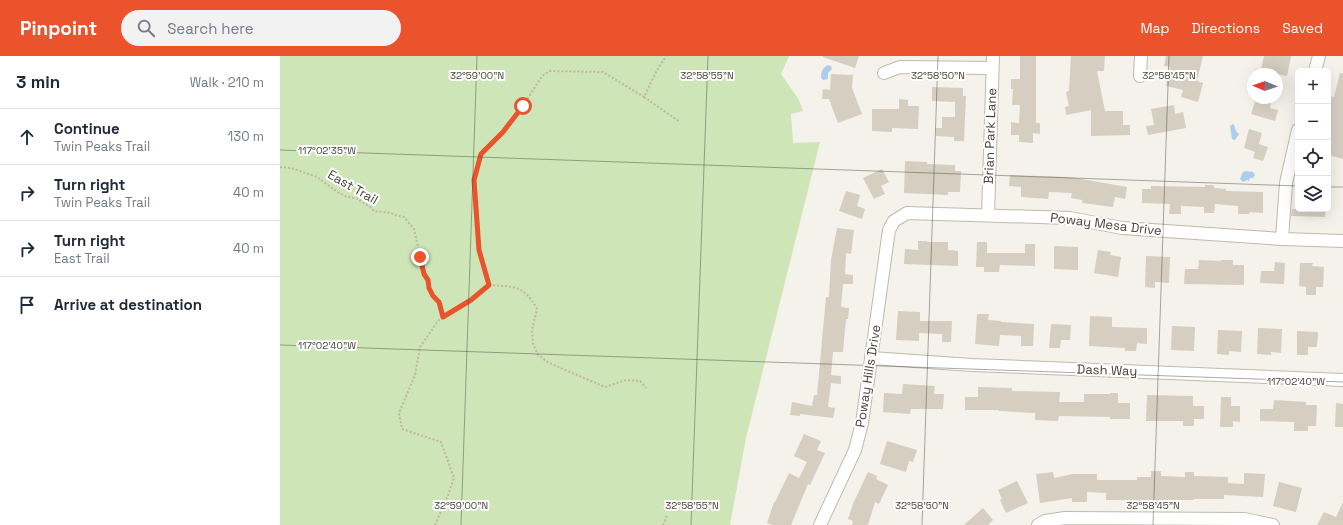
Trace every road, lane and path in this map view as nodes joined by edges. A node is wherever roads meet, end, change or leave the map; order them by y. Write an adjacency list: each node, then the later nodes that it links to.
1 (666, 56): 8 (path)
2 (1141, 56): 7 (street)
3 (1319, 56): 5 (street)
4 (993, 62): 6 (street); 12 (street, Brian Park Lane)
5 (1316, 68)
6 (884, 73)
7 (1140, 76)
8 (644, 97): 9 (path); 16 (path)
9 (680, 122)
10 (1296, 140): 14 (street)
11 (280, 167): 17 (path, East Trail)
12 (988, 215): 13 (street, Poway Mesa Drive); 14 (street, Poway Mesa Drive)
13 (894, 220): 18 (street, Poway Hills Drive)
14 (1282, 239): 15 (street, Poway Mesa Drive)
15 (1343, 241)
16 (489, 285): 17 (path); 20 (path)
17 (443, 317): 23 (path)
18 (871, 358): 19 (street, Dash Way); 25 (street, Poway Hills Drive)
19 (1343, 380)
20 (646, 388)
21 (667, 516): 24 (path)
22 (1177, 522): 26 (street); 27 (street)
23 (435, 525)
24 (663, 525)
25 (820, 525)
26 (1038, 525)
27 (1273, 525)

